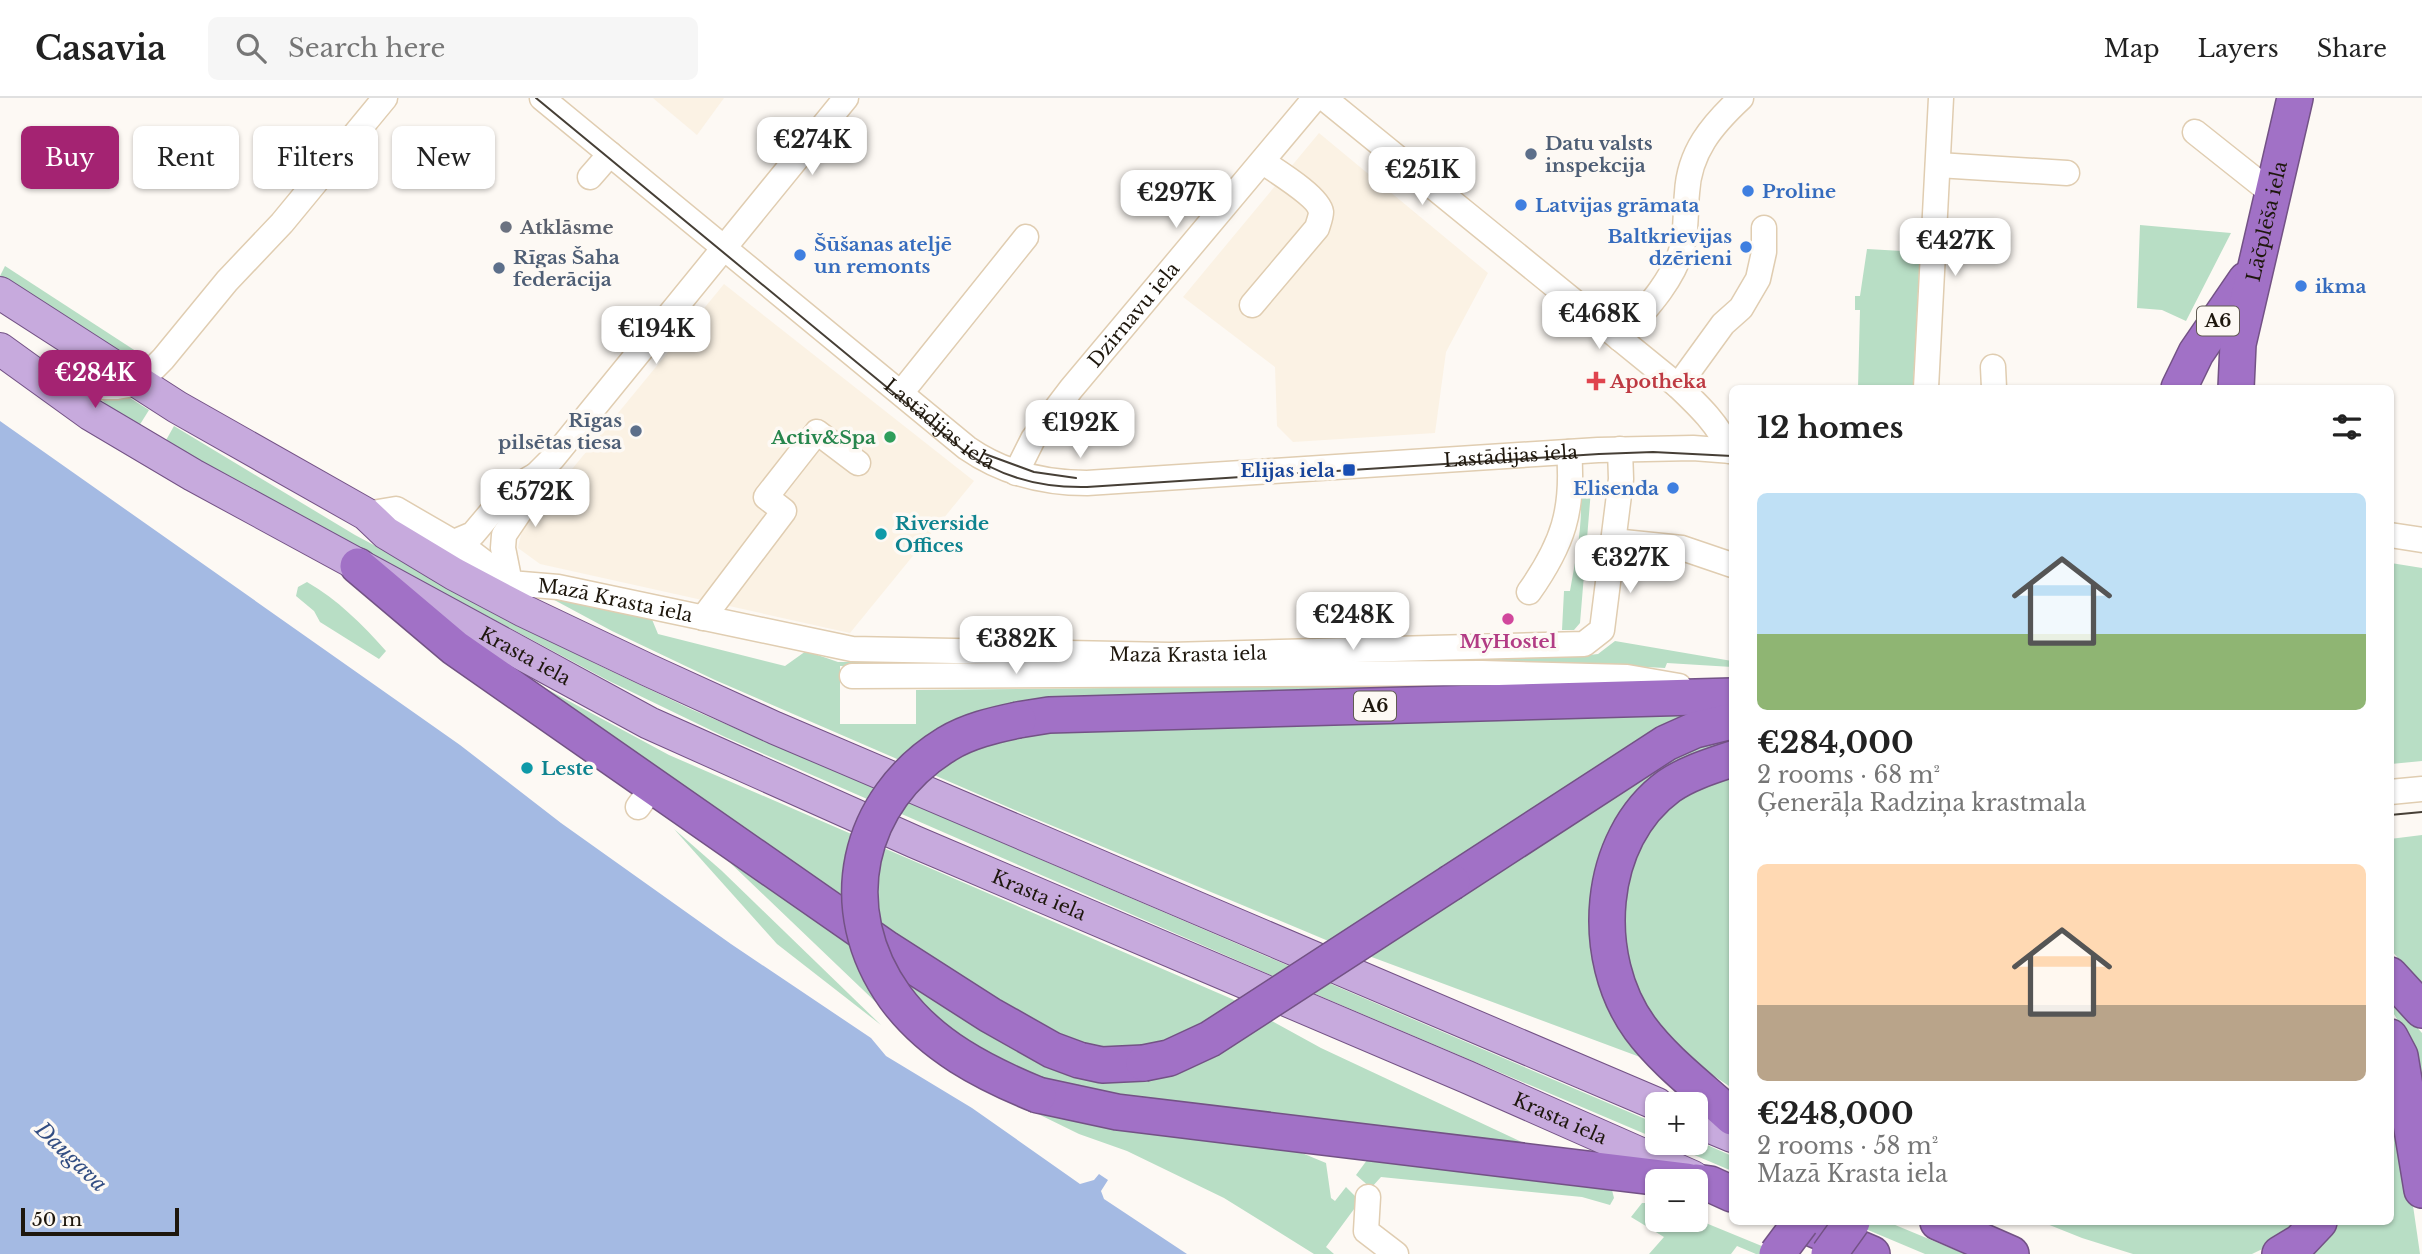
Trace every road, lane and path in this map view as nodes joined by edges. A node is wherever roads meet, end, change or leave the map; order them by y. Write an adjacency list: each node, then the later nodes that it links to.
1 (385, 98): 26 (street)
2 (542, 98): 10 (street, Lastādijas iela)
3 (846, 98): 18 (street)
4 (1315, 98): 11 (street, Dzirnavu iela)
5 (1324, 98): 22 (street)
6 (1941, 98): 12 (street)
7 (2295, 98): 15 (highway, Lāčplēša iela / A6)
8 (1729, 101): 22 (street)
9 (2195, 132): 15 (street)
10 (611, 154): 14 (street); 18 (street, Lastādijas iela)
11 (1263, 162): 21 (street); 38 (street, Dzirnavu iela)
12 (1938, 165): 13 (street); 27 (street)
13 (2067, 173)
14 (590, 177)
15 (2273, 194): 19 (highway, Lāčplēša iela / A6)
16 (1764, 228): 31 (street)
17 (1026, 237): 32 (street)
18 (725, 248): 32 (street, Lastādijas iela); 39 (street)
19 (2257, 262): 23 (highway, Lāčplēša iela / A6); 28 (highway, A6)
20 (0, 293): 26 (main road, Krasta iela)
21 (1252, 304)
22 (1620, 339): 31 (street)
23 (2238, 344): 29 (highway, Lāčplēša iela); 30 (highway, Lāčplēša iela / A6)
24 (0, 349): 25 (main road, Krasta iela)
25 (50, 383): 26 (street); 46 (main road, Krasta iela)
26 (139, 383): 40 (main road, Krasta iela)
27 (1927, 385)
28 (2180, 385)
29 (2217, 385)
30 (2236, 385)
31 (1678, 386): 33 (street)
32 (901, 393): 38 (street, Lastādijas iela)
33 (1729, 447)
34 (1620, 449): 35 (street, Lastādijas iela); 36 (street, Lastādijas iela); 43 (street, Mazā Krasta iela)
35 (1729, 451)
36 (1569, 452): 38 (street, Lastādijas iela); 48 (street)
37 (858, 463): 49 (street)
38 (1016, 473)
39 (537, 475): 44 (street); 47 (street)
40 (366, 514): 44 (street, Krasta iela); 50 (main road, Krasta iela)
41 (2394, 536): 42 (street)
42 (2422, 540)
43 (1613, 541): 45 (street); 51 (street, Mazā Krasta iela)
44 (454, 542): 47 (street, Krasta iela)
45 (1729, 564)
46 (358, 566): 55 (highway, bridge); 66 (main road, Krasta iela)
47 (510, 583): 49 (street, Mazā Krasta iela); 50 (street, Krasta iela)
48 (1529, 592)
49 (703, 618): 51 (street, Mazā Krasta iela)
50 (554, 624): 62 (main road, Krasta iela)
51 (969, 665): 52 (street); 53 (street)
52 (852, 676)
53 (1729, 695)
54 (1729, 696): 67 (highway, A6, bridge)
55 (1729, 722)
56 (1729, 760): 63 (highway)
57 (2422, 789): 58 (street)
58 (2394, 792)
59 (2394, 979): 60 (highway)
60 (2422, 1010)
61 (2394, 1045): 68 (highway)
62 (1645, 1099)
63 (1729, 1114)
64 (1708, 1126): 65 (main road)
65 (1729, 1135)
66 (1671, 1169)
67 (1645, 1177)
68 (2422, 1190)
69 (1368, 1197): 75 (street)
70 (1797, 1225): 76 (highway, bridge)
71 (1806, 1225): 78 (highway)
72 (1850, 1225): 77 (highway, bridge)
73 (1945, 1225): 79 (highway)
74 (2316, 1225): 80 (highway)
75 (1396, 1254)
76 (1777, 1254)
77 (1829, 1254)
78 (1872, 1254)
79 (2011, 1254)
80 (2280, 1254)

